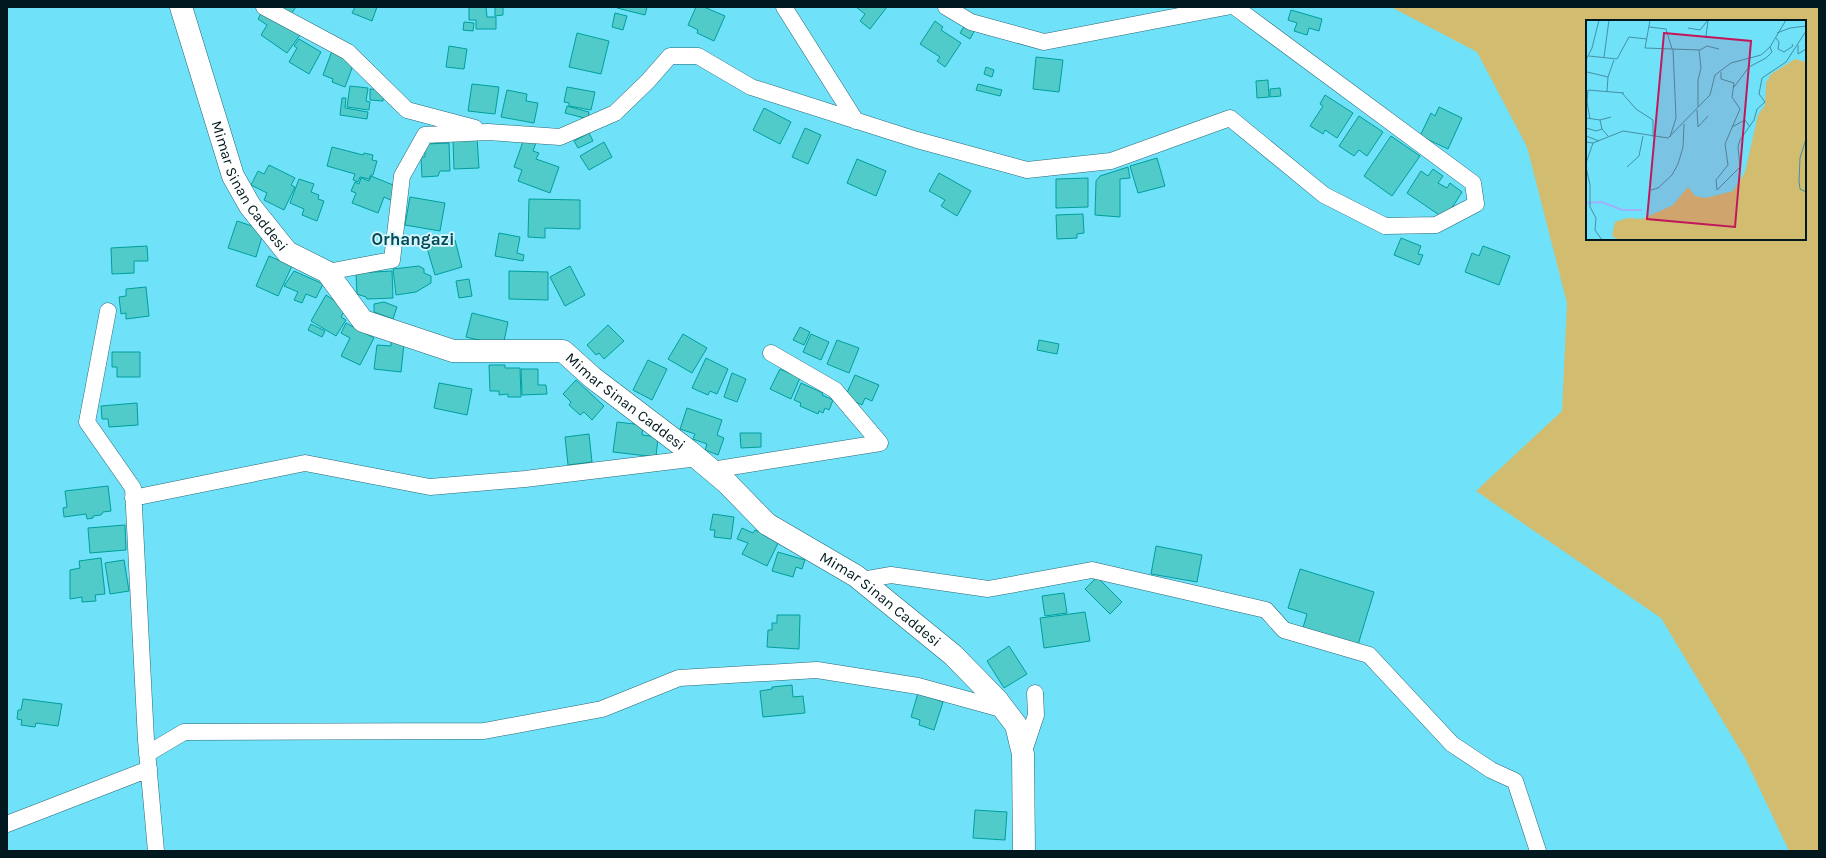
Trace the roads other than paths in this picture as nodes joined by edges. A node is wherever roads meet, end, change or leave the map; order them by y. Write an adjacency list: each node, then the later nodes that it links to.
1 (181, 7): 9 (street, Mimar Sinan Caddesi)
2 (264, 7): 8 (street)
3 (784, 7): 7 (street)
4 (946, 7): 5 (street)
5 (1226, 7)
6 (1235, 7): 7 (street)
7 (856, 121): 8 (street)
8 (488, 132): 9 (street)
9 (327, 272): 12 (street, Mimar Sinan Caddesi)
10 (108, 311): 13 (street)
11 (771, 354): 12 (street)
12 (705, 464): 13 (street); 14 (street, Mimar Sinan Caddesi)
13 (133, 498): 18 (street)
14 (862, 580): 16 (street, Mimar Sinan Caddesi); 22 (street)
15 (1035, 693): 17 (street)
16 (1005, 710): 17 (street, Mimar Sinan Caddesi); 18 (street)
17 (1023, 754): 21 (street, Mimar Sinan Caddesi)
18 (148, 761): 19 (street); 20 (street)
19 (7, 824)
20 (156, 851)
21 (1024, 851)
22 (1538, 851)

